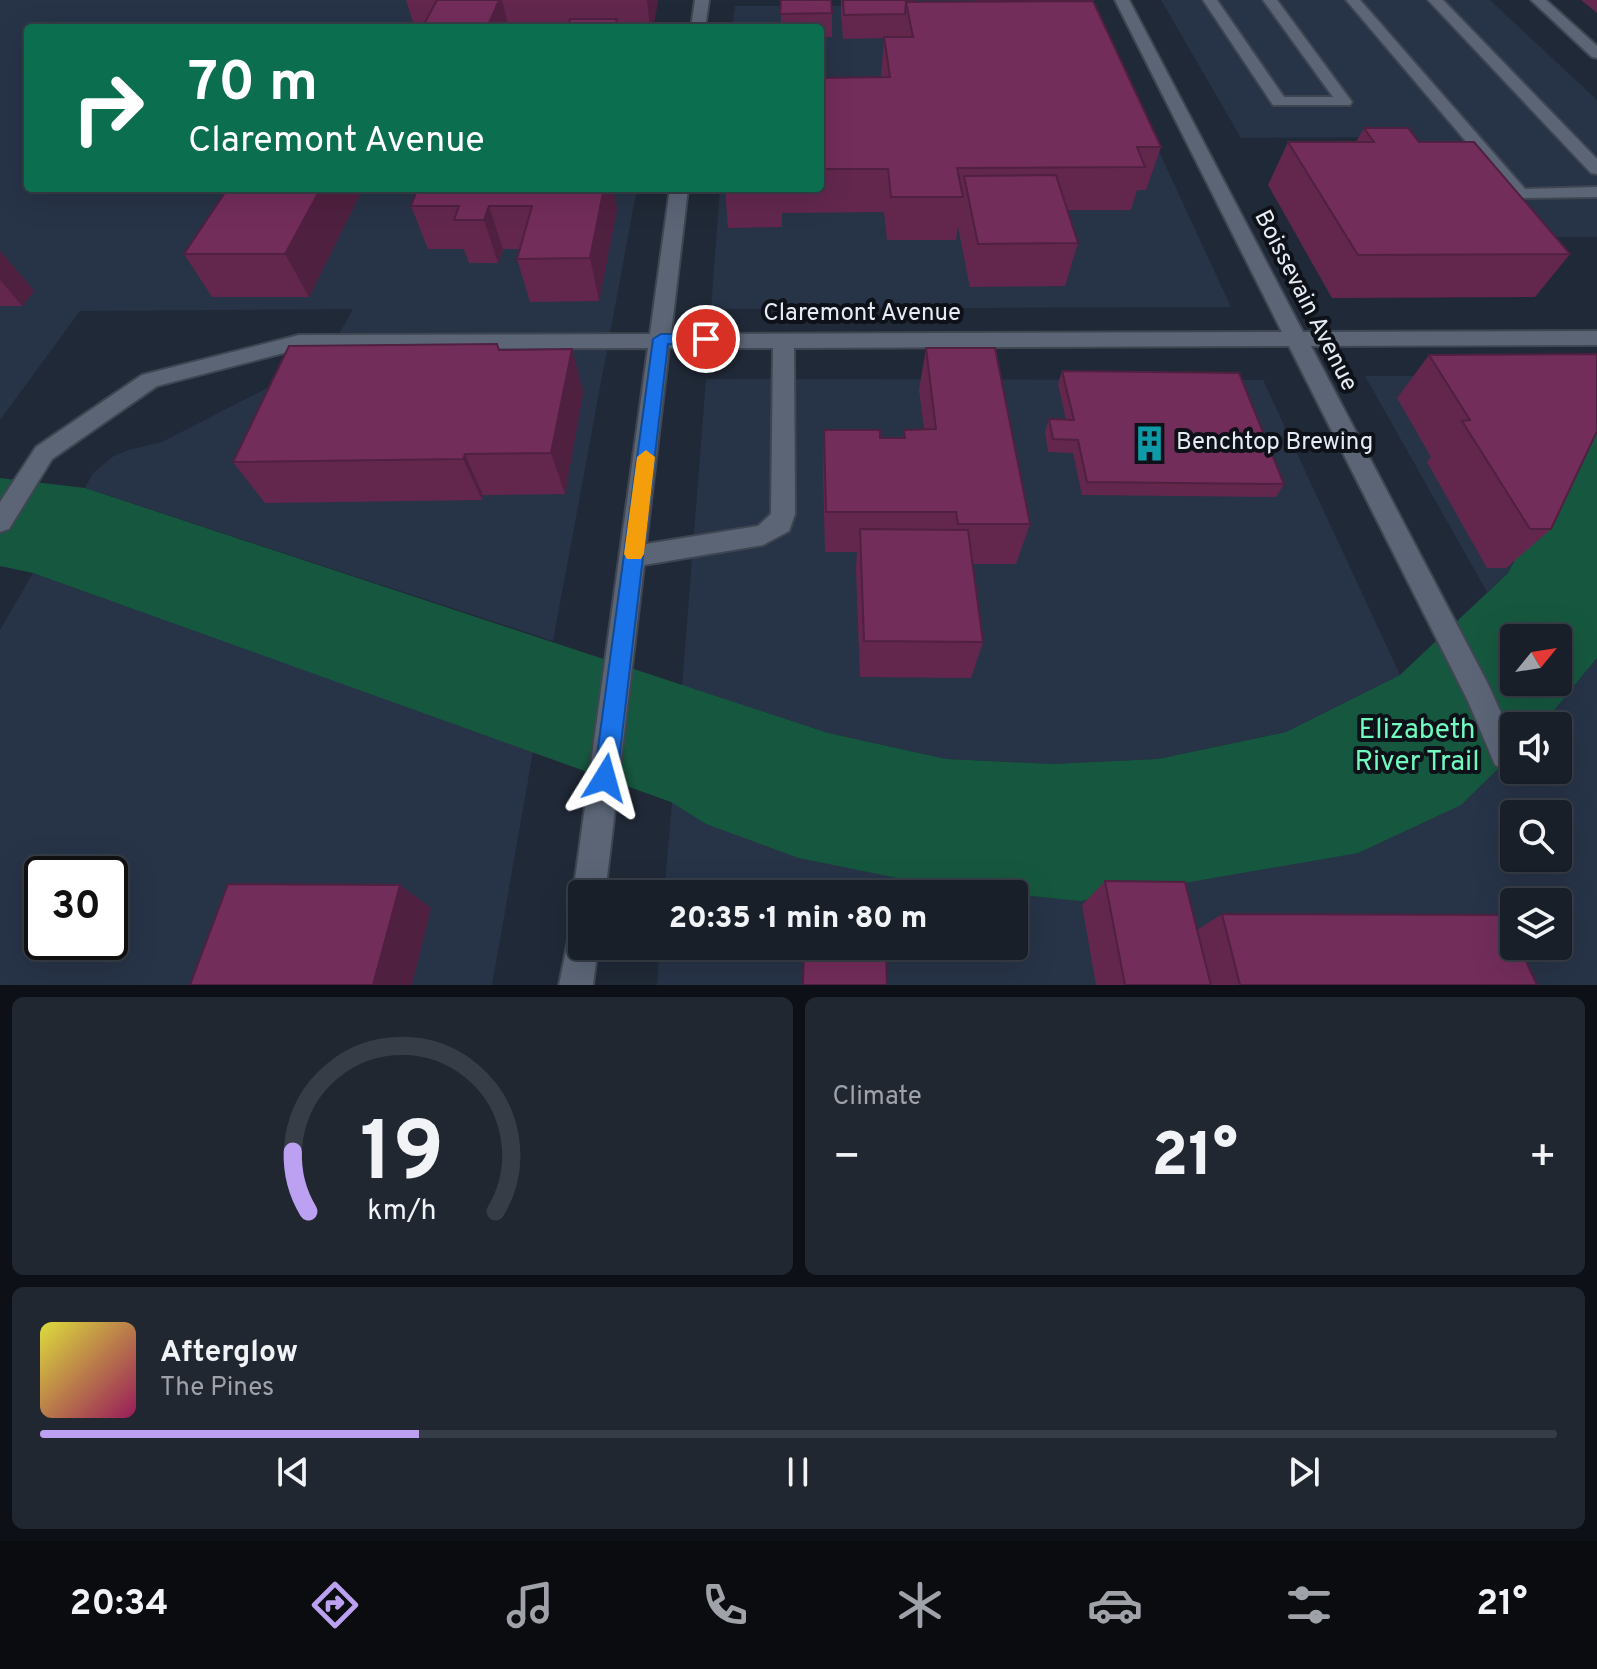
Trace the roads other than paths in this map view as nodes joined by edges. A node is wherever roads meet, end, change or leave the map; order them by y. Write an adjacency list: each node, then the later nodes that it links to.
1 (702, 0): 8 (street)
2 (1122, 0): 15 (street, Boissevain Avenue)
3 (1210, 0): 4 (street)
4 (1270, 0)
5 (1353, 0): 12 (street)
6 (1435, 0): 10 (street)
7 (1538, 0): 9 (street)
8 (699, 24)
9 (1597, 54)
10 (1597, 169)
11 (679, 192): 14 (street)
12 (1597, 192)
13 (1597, 338): 15 (street, Claremont Avenue)
14 (661, 339): 16 (street, Claremont Avenue); 17 (street, Claremont Avenue); 18 (street)
15 (1295, 339): 16 (street, Claremont Avenue); 19 (street, Boissevain Avenue)
16 (784, 340): 18 (street)
17 (0, 522)
18 (634, 557): 20 (street)
19 (1500, 743)
20 (591, 880)
21 (580, 960): 22 (street)
22 (576, 985)

